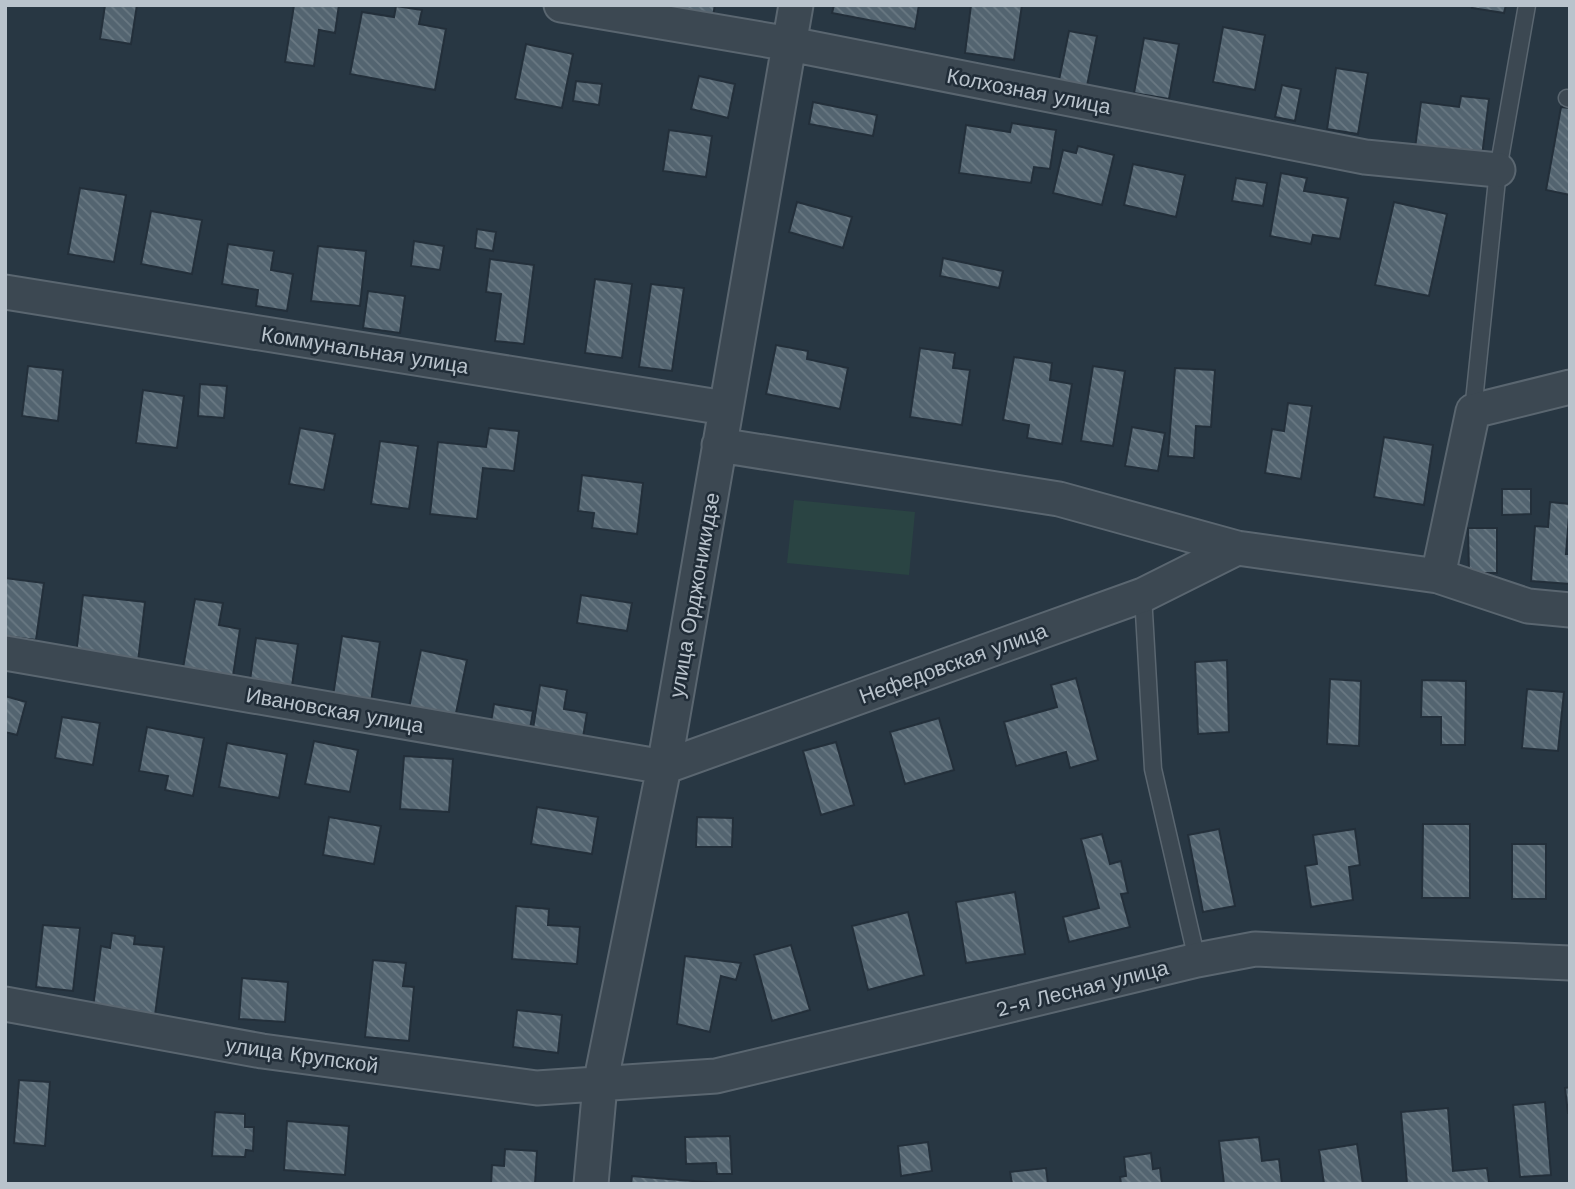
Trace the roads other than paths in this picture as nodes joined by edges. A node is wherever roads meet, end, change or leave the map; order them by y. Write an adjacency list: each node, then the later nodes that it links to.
1 (561, 5): 4 (street, Колхозная улица)
2 (796, 5): 4 (street, улица Орджоникидзе)
3 (1527, 5): 5 (lane)
4 (790, 44): 5 (street, Колхозная улица); 8 (street, улица Орджоникидзе)
5 (1497, 170): 9 (lane)
6 (5, 292): 8 (street, Коммунальная улица)
7 (1570, 387): 9 (street)
8 (725, 408): 10 (street, улица Орджоникидзе)
9 (1473, 411): 12 (street)
10 (719, 445): 11 (street); 16 (street, улица Орджоникидзе)
11 (1237, 548): 12 (street); 13 (street, Нефедовская улица)
12 (1438, 576): 14 (street)
13 (1143, 595): 16 (street, Нефедовская улица); 17 (lane)
14 (1570, 610)
15 (5, 653): 16 (street, Ивановская улица)
16 (664, 767): 20 (street, улица Орджоникидзе)
17 (1197, 960): 18 (street, 2-я Лесная улица); 20 (street, 2-я Лесная улица)
18 (1570, 963)
19 (5, 1004): 20 (street, улица Крупской)
20 (600, 1085): 21 (street, улица Орджоникидзе)
21 (591, 1184)

